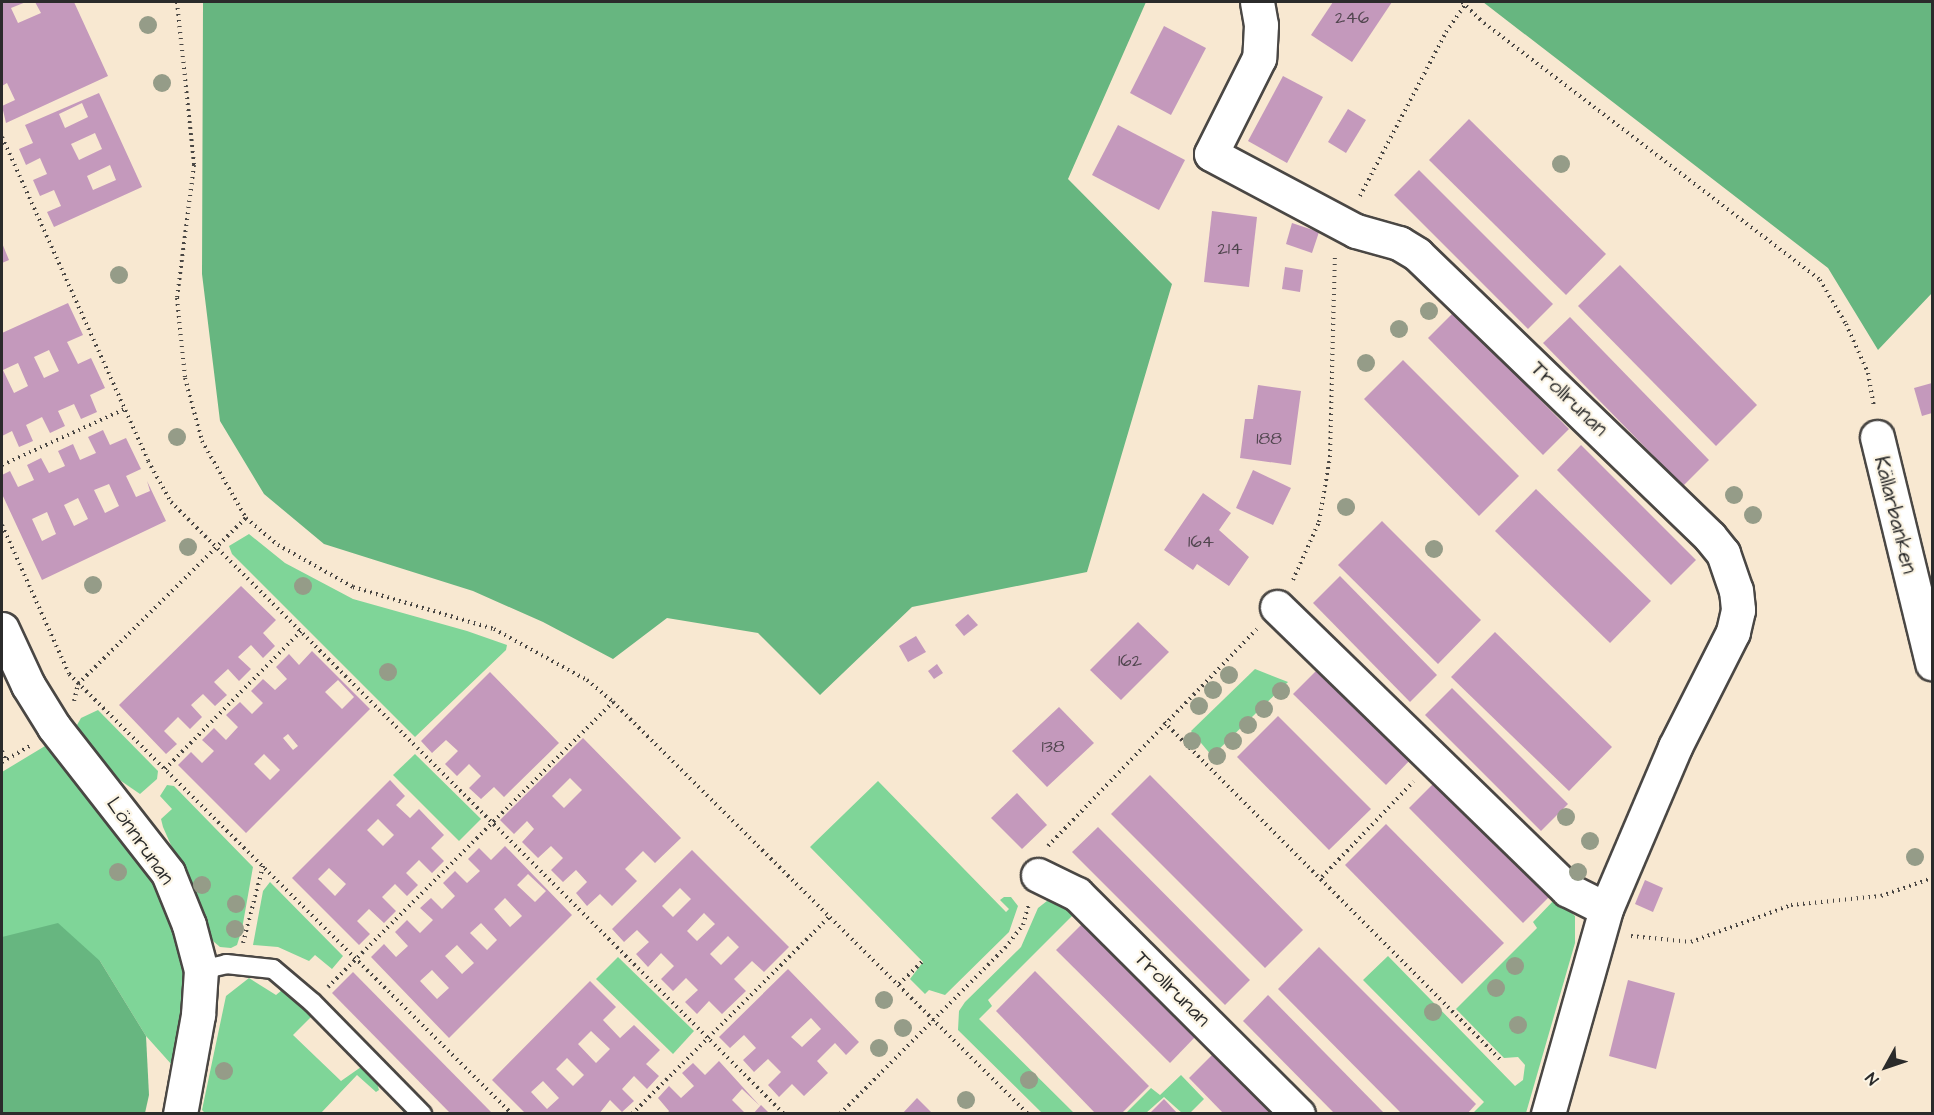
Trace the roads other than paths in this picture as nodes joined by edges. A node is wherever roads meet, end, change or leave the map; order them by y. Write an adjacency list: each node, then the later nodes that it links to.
1 (1257, 2): 7 (street, Trollrunan)
2 (1877, 437): 5 (street, Källarbanken)
3 (1277, 607): 7 (street)
4 (2, 629): 8 (street, Lönnrunan)
5 (1932, 663)
6 (1038, 875): 11 (street, Trollrunan)
7 (1602, 920): 12 (street, Trollrunan)
8 (201, 970): 9 (street, Lönnrunan); 10 (lane)
9 (180, 1113)
10 (422, 1113)
11 (1298, 1113)
12 (1548, 1113)

